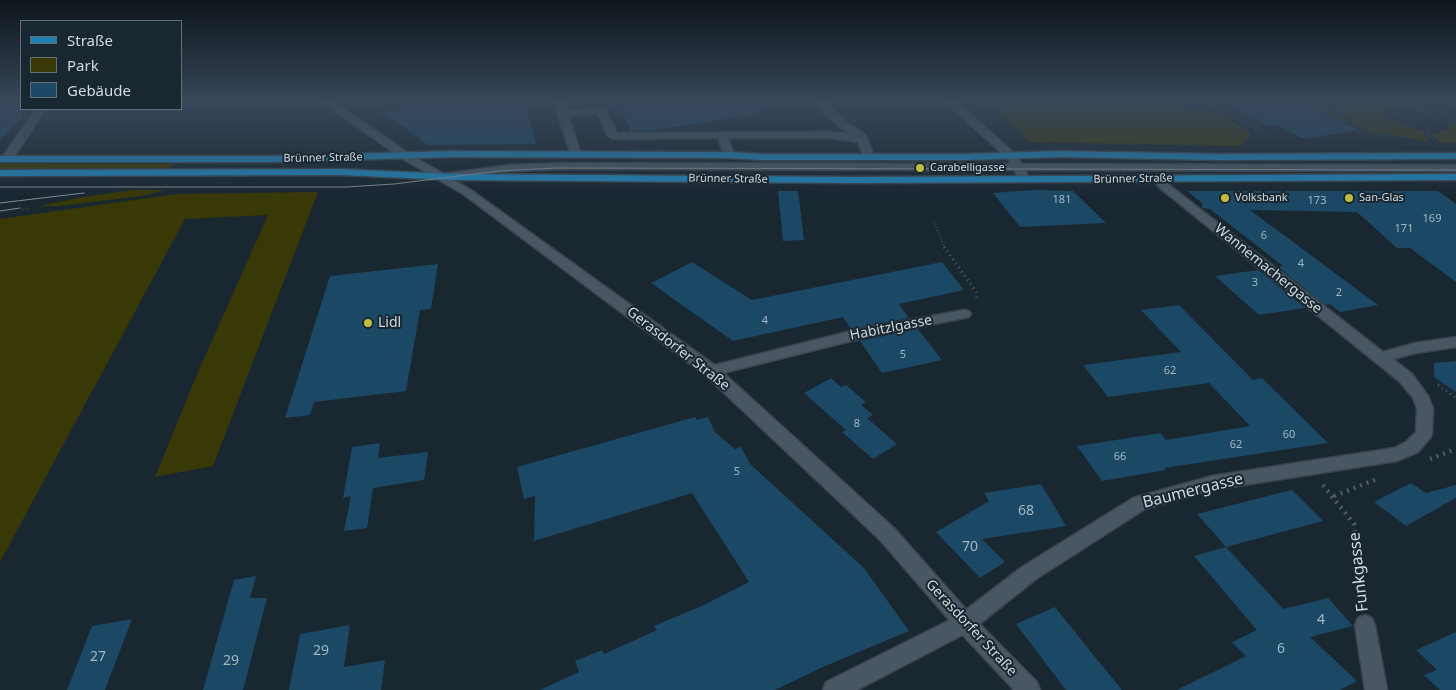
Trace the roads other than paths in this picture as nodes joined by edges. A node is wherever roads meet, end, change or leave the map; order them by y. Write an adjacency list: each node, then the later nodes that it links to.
1 (23, 134): 15 (street)
2 (374, 134): 13 (street, Gerasdorfer Straße)
3 (570, 134): 9 (street)
4 (612, 134): 7 (street)
5 (857, 134): 8 (street)
6 (987, 134): 11 (street)
7 (722, 135): 8 (street); 10 (street)
8 (862, 138): 14 (street)
9 (576, 155): 10 (main road, Brünner Straße); 13 (main road, Brünner Straße)
10 (728, 155): 14 (main road, Brünner Straße)
11 (1011, 156): 12 (main road, Brünner Straße); 14 (main road, Brünner Straße); 16 (street); 17 (street)
12 (1456, 156)
13 (407, 157): 15 (main road, Brünner Straße); 20 (street, Gerasdorfer Straße)
14 (869, 157)
15 (4, 159)
16 (1017, 167): 17 (street); 20 (street); 23 (street)
17 (1049, 168): 18 (street)
18 (1456, 168)
19 (0, 173): 20 (main road, Brünner Straße)
20 (442, 177): 23 (main road, Brünner Straße); 27 (street, Gerasdorfer Straße)
21 (1456, 177): 22 (main road, Brünner Straße)
22 (1156, 178): 23 (main road, Brünner Straße); 26 (street, Wannemachergasse)
23 (1025, 180)
24 (964, 314): 27 (street, Habitzlgasse)
25 (1456, 342): 26 (street)
26 (1380, 358): 28 (street, Baumergasse)
27 (711, 371): 28 (street, Gerasdorfer Straße)
28 (965, 623): 30 (street, Baumergasse); 31 (street, Gerasdorfer Straße)
29 (1365, 625): 32 (street, Funkgasse)
30 (834, 690)
31 (1029, 690)
32 (1376, 690)

